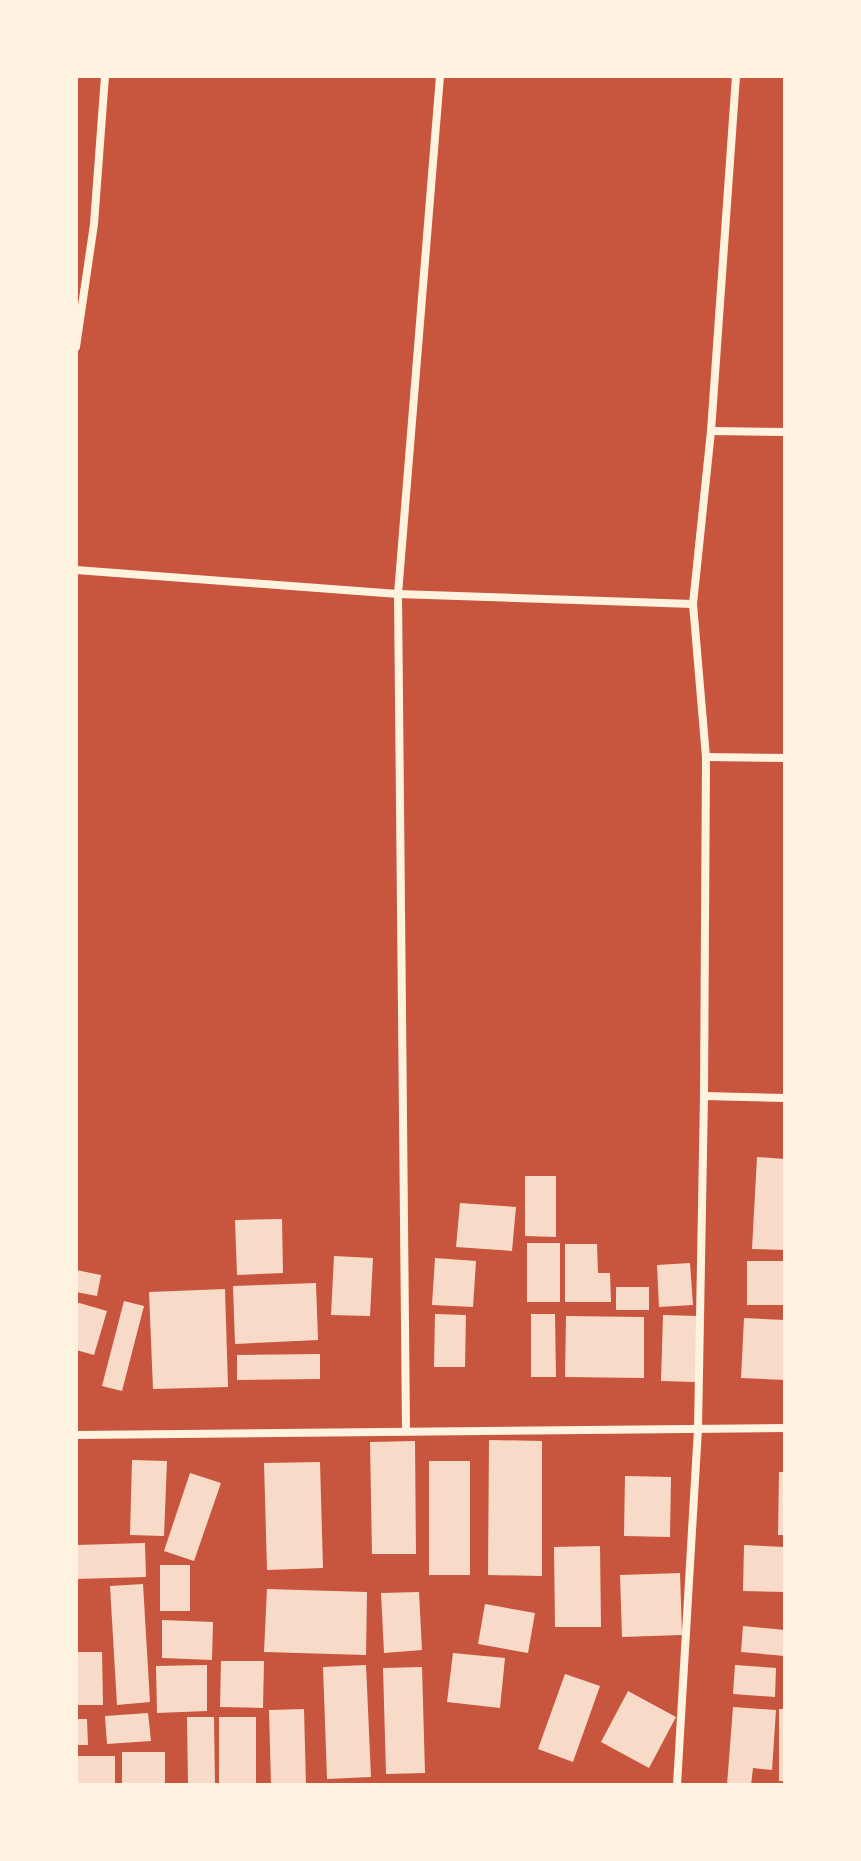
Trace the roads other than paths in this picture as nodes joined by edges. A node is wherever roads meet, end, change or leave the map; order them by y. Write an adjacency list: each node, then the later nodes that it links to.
1 (105, 76): 4 (street)
2 (440, 76): 8 (street)
3 (736, 76): 5 (street)
4 (76, 347)
5 (711, 431): 6 (street); 9 (street)
6 (785, 432)
7 (76, 570): 8 (street)
8 (398, 594): 9 (street); 16 (street)
9 (693, 604): 10 (street)
10 (706, 757): 11 (street); 12 (street)
11 (785, 758)
12 (704, 1096): 13 (street); 15 (street)
13 (785, 1098)
14 (785, 1428): 15 (street)
15 (698, 1429): 16 (street); 18 (street)
16 (406, 1430): 17 (street)
17 (76, 1435)
18 (677, 1785)

